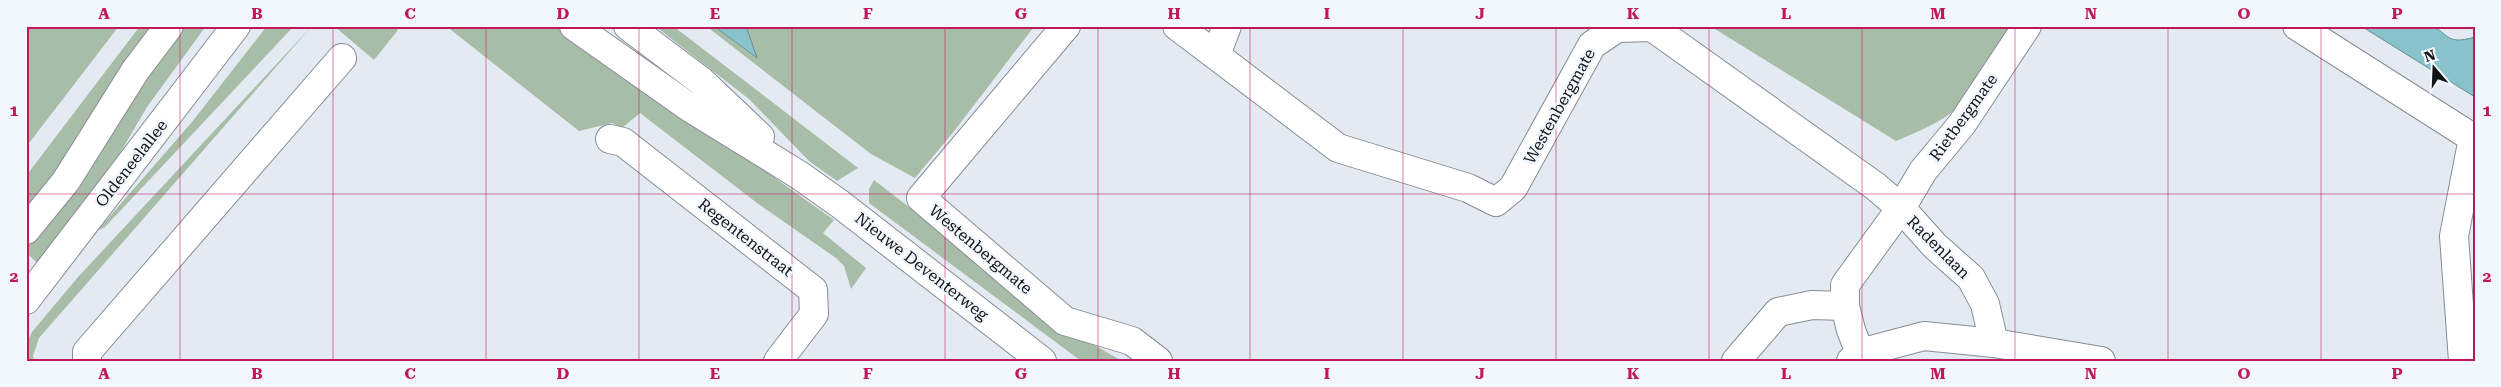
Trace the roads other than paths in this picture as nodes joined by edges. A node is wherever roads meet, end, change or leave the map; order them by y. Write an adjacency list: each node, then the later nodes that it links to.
1 (169, 26): 15 (street)
2 (236, 26): 16 (street, Oldeneelallee)
3 (574, 26): 13 (street, Nieuwe Deventerweg)
4 (628, 26): 13 (street, Nieuwe Deventerweg)
5 (1066, 26): 23 (street, Westenbergmate)
6 (1177, 26): 10 (street, Westenbergmate)
7 (1227, 26): 10 (street)
8 (2027, 26): 14 (street, Rietbergmate)
9 (2297, 26): 26 (street)
10 (1216, 55): 14 (street, Westenbergmate)
11 (342, 58): 20 (street)
12 (610, 139): 21 (street, Regentenstraat)
13 (799, 175): 22 (street, Nieuwe Deventerweg)
14 (1901, 208): 17 (street); 18 (street, Radenlaan)
15 (26, 230)
16 (26, 300)
17 (1845, 306): 19 (street); 24 (street)
18 (1994, 343): 19 (street); 25 (street)
19 (1856, 357)
20 (87, 361)
21 (778, 361)
22 (1042, 361)
23 (1158, 361)
24 (1736, 361)
25 (2101, 361)
26 (2463, 361)

